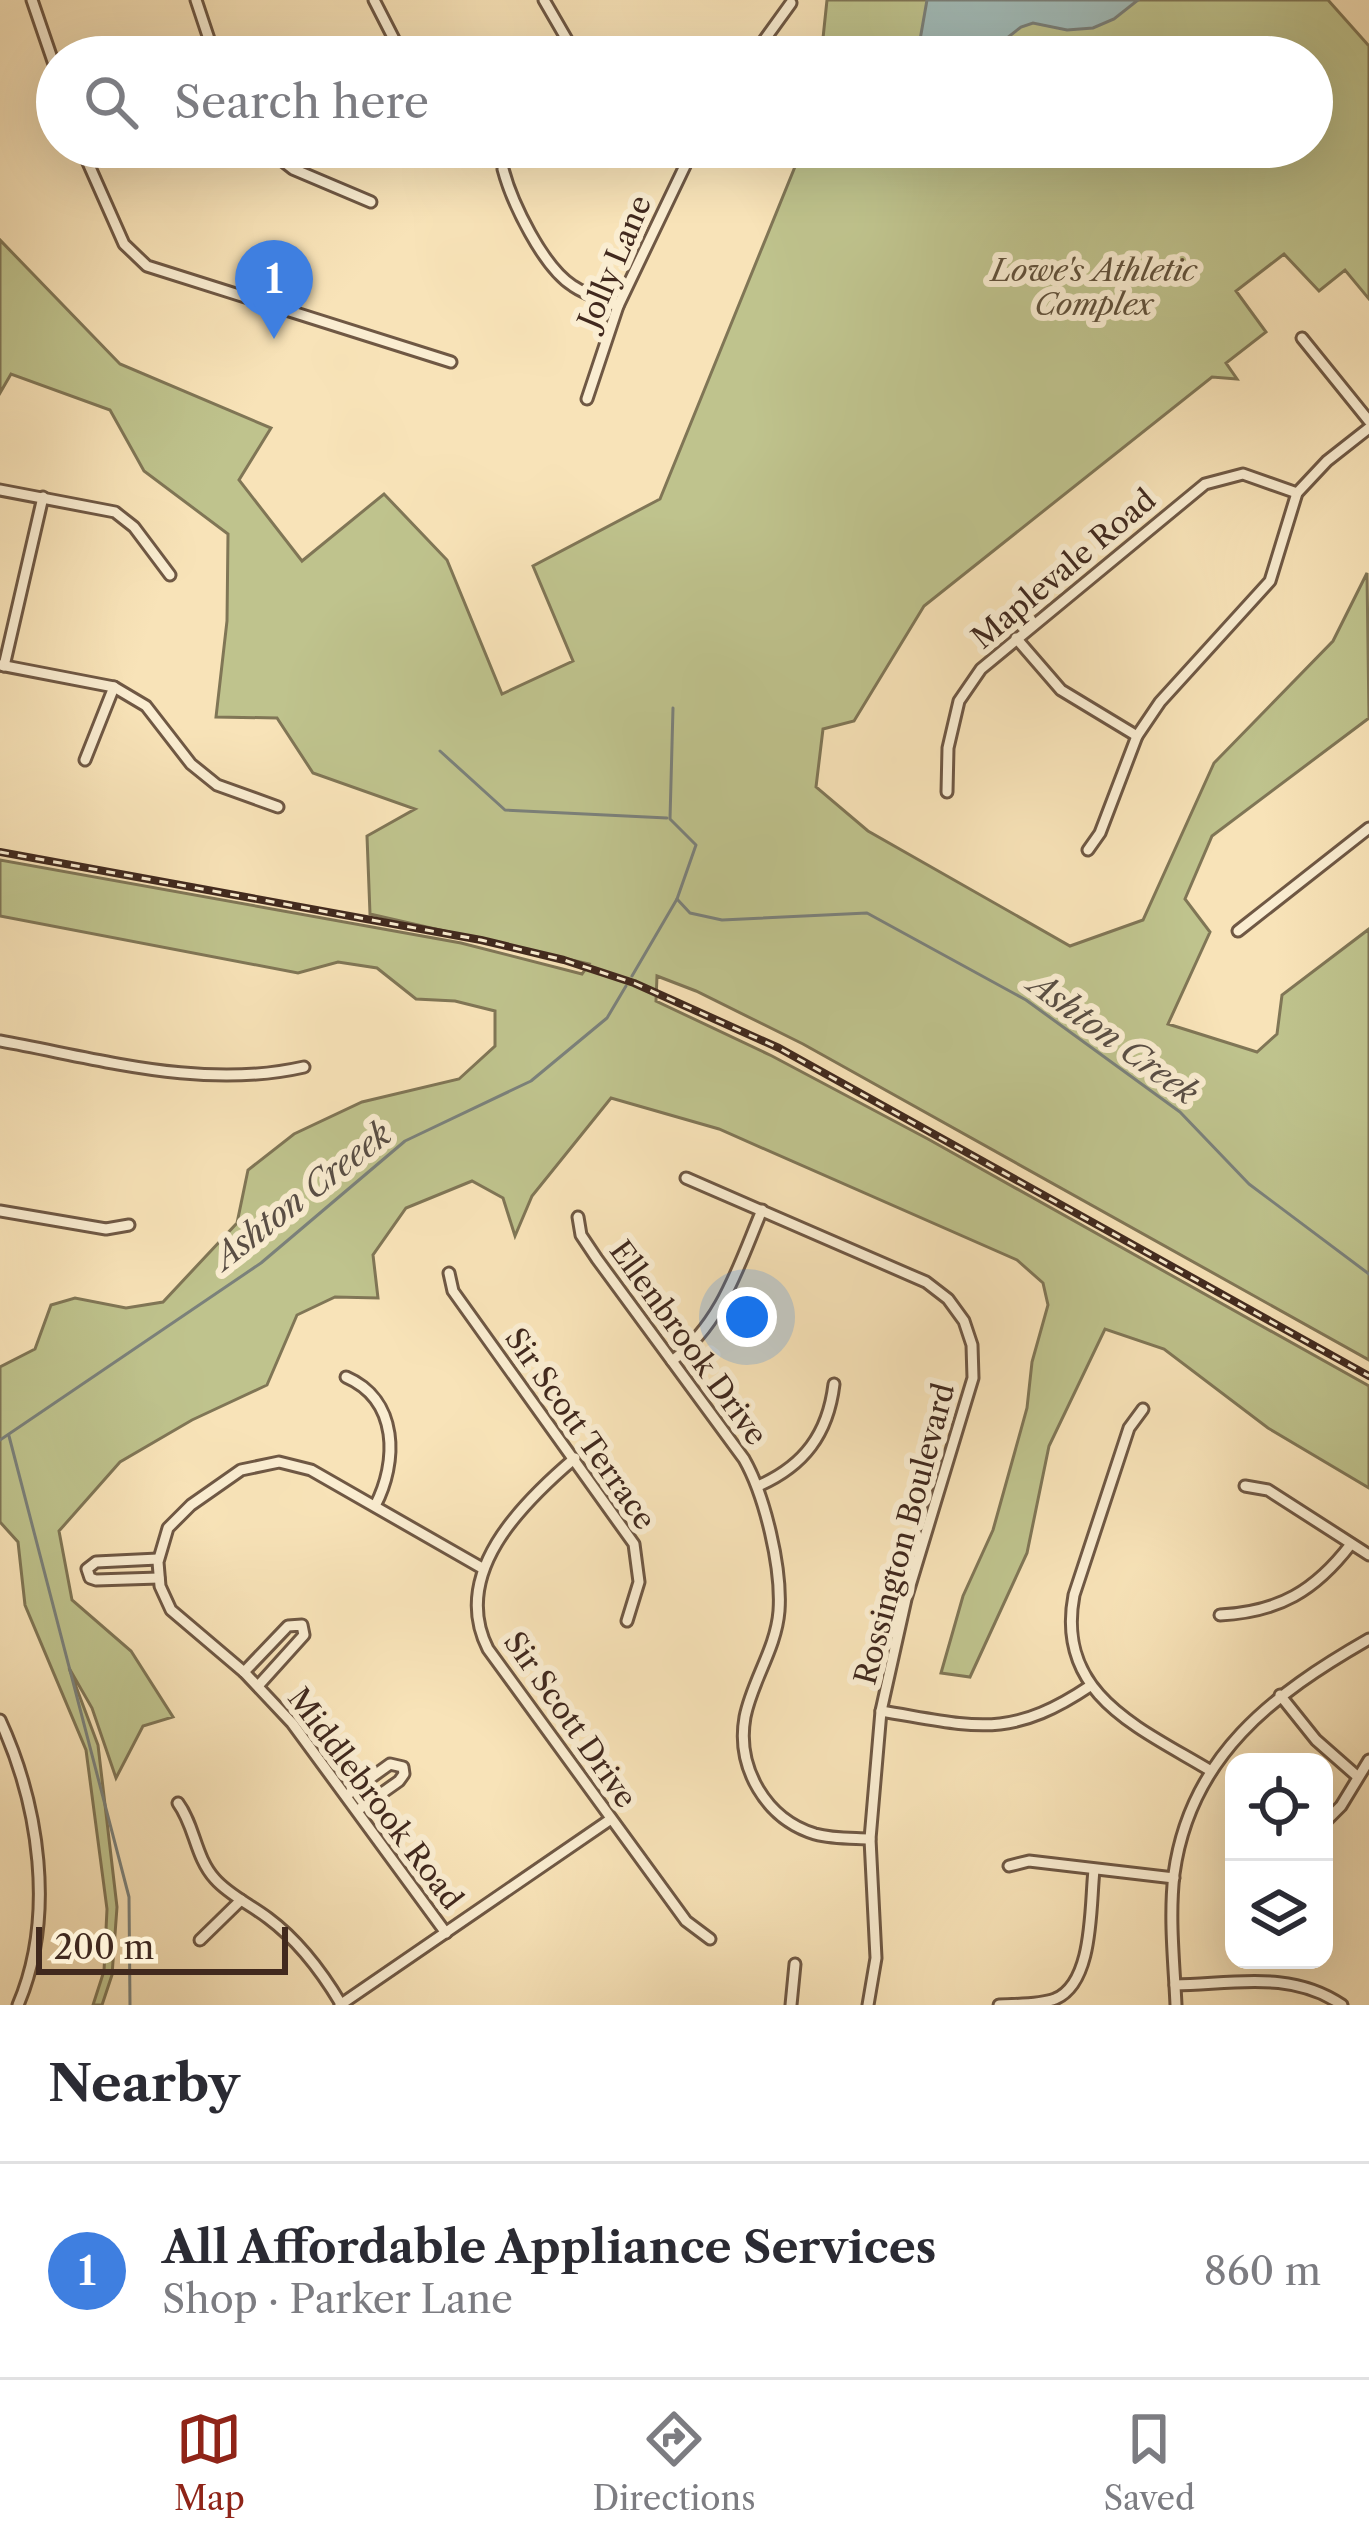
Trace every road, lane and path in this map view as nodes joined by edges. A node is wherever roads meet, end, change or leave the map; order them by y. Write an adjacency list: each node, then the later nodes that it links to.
1 (32, 0): 6 (street)
2 (196, 0): 7 (street)
3 (374, 0): 8 (street)
4 (544, 0): 9 (street)
5 (791, 3): 10 (street)
6 (44, 36)
7 (208, 36)
8 (392, 36)
9 (565, 36)
10 (767, 36)
11 (90, 168): 18 (street)
12 (292, 168): 15 (street)
13 (681, 168): 16 (street, Jolly Lane)
14 (502, 169): 16 (street)
15 (371, 202)
16 (618, 306): 19 (street, Jolly Lane)
17 (1302, 338): 20 (street)
18 (451, 362)
19 (587, 398)
20 (1369, 425): 22 (street)
21 (0, 490): 23 (street)
22 (1297, 493): 25 (street, Maplevale Road); 28 (street)
23 (43, 497): 24 (street); 26 (street)
24 (170, 575)
25 (1016, 638): 28 (street); 30 (street, Maplevale Road)
26 (2, 665): 27 (street)
27 (114, 687): 29 (street); 31 (street)
28 (1137, 736): 33 (street)
29 (85, 760)
30 (947, 792)
31 (278, 807)
32 (1369, 828): 34 (street)
33 (1088, 850)
34 (1238, 931)
35 (0, 1041): 36 (street)
36 (304, 1066)
37 (686, 1178): 38 (street, Rossington Boulevard)
38 (761, 1210): 43 (street); 63 (street, Rossington Boulevard)
39 (0, 1211): 41 (street)
40 (578, 1217): 43 (street, Ellenbrook Drive)
41 (129, 1225)
42 (449, 1273): 47 (street, Sir Scott Terrace)
43 (672, 1360): 48 (street, Ellenbrook Drive)
44 (346, 1377): 50 (street)
45 (833, 1384): 48 (street)
46 (1143, 1409): 61 (street)
47 (575, 1458): 54 (street); 57 (street, Sir Scott Terrace)
48 (758, 1486): 73 (street, Ellenbrook Drive)
49 (1245, 1486): 51 (street)
50 (375, 1506): 53 (street); 54 (street)
51 (1351, 1544): 52 (street); 56 (street)
52 (1369, 1555)
53 (158, 1558): 55 (street, Middlebrook Road); 55 (street)
54 (482, 1568): 72 (street, Sir Scott Drive)
55 (159, 1578): 59 (street, Middlebrook Road)
56 (1220, 1615)
57 (627, 1622)
58 (1369, 1639): 62 (street)
59 (244, 1672): 60 (street, Middlebrook Road); 60 (street)
60 (258, 1686): 68 (street, Middlebrook Road)
61 (1090, 1686): 63 (street); 66 (street)
62 (1280, 1695): 66 (street); 67 (street)
63 (881, 1711): 73 (street, Rossington Boulevard)
64 (1, 1724): 84 (street)
65 (1369, 1760): 67 (street)
66 (1211, 1772): 76 (street)
67 (1358, 1777): 71 (street)
68 (347, 1795): 70 (street, Middlebrook Road); 70 (street)
69 (178, 1803): 77 (street)
70 (358, 1810): 78 (street, Middlebrook Road)
71 (1333, 1814)
72 (611, 1819): 78 (street); 79 (street, Sir Scott Drive)
73 (870, 1839): 86 (street, Rossington Boulevard)
74 (1010, 1867): 75 (street)
75 (1094, 1870): 76 (street); 87 (street)
76 (1174, 1878): 82 (street)
77 (242, 1900): 80 (street); 83 (street)
78 (446, 1933): 83 (street)
79 (710, 1939)
80 (200, 1940)
81 (795, 1964): 85 (street)
82 (1175, 1985): 88 (street); 89 (street)
83 (341, 2004)
84 (18, 2005)
85 (790, 2005)
86 (868, 2005)
87 (999, 2005)
88 (1176, 2005)
89 (1342, 2005)

